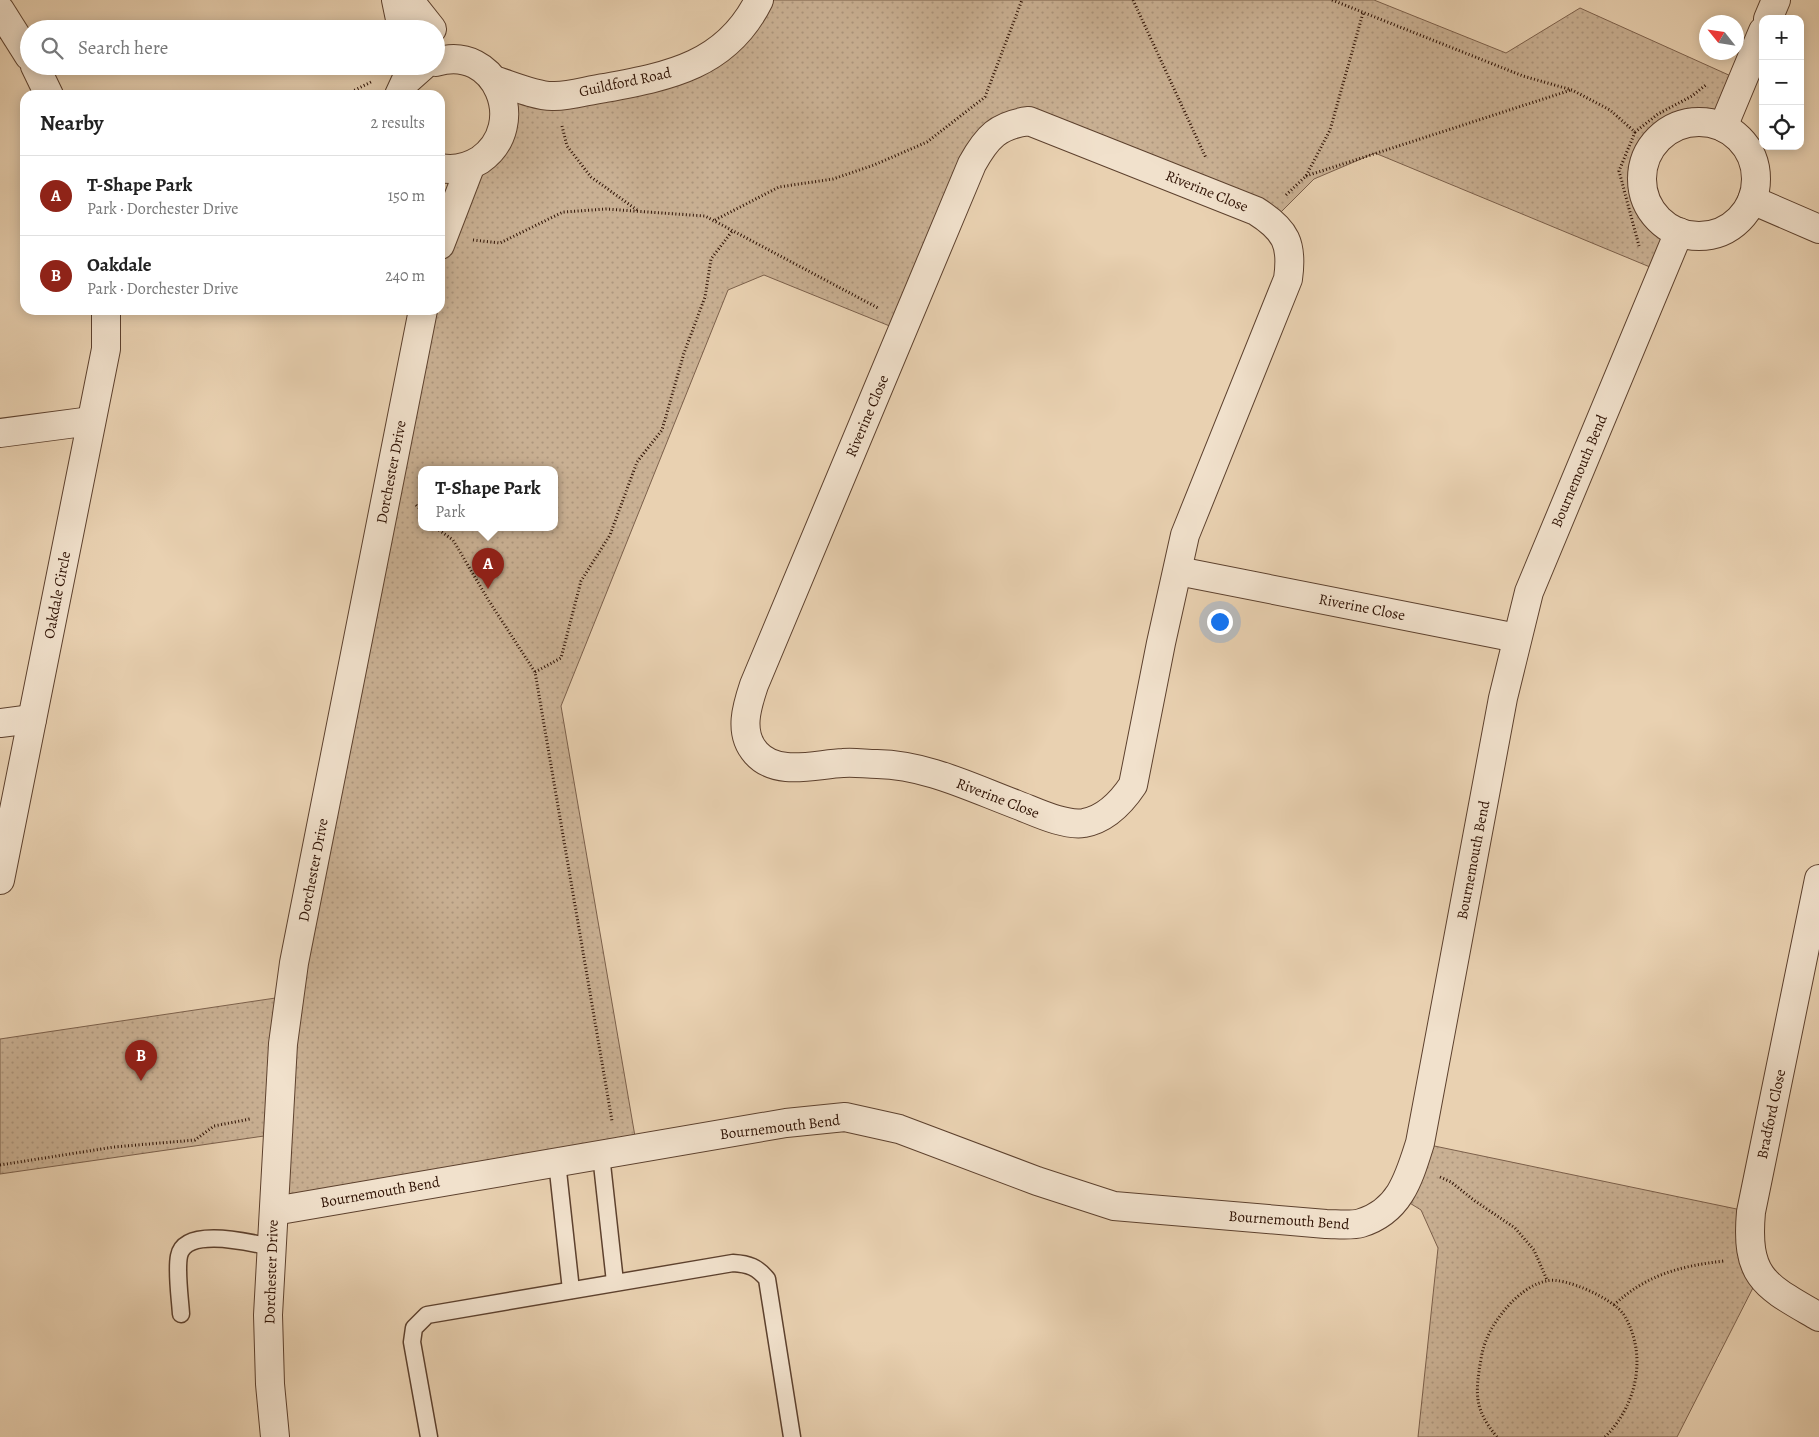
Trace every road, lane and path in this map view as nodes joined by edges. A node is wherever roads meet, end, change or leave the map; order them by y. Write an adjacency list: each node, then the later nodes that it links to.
1 (396, 0): 11 (street)
2 (409, 0): 12 (street)
3 (759, 0): 21 (street, Guildford Road)
4 (1022, 0): 32 (path)
5 (1132, 0): 28 (path)
6 (1332, 0): 9 (path)
7 (1776, 0): 10 (street)
8 (0, 10): 14 (street)
9 (1364, 13): 20 (path); 27 (path)
10 (1770, 15)
11 (400, 20)
12 (425, 20)
13 (1759, 40): 23 (street)
14 (20, 42)
15 (448, 61): 17 (street)
16 (39, 75): 19 (street)
17 (494, 80): 21 (street, Guildford Road); 22 (street)
18 (1709, 82): 24 (path)
19 (46, 90)
20 (1572, 90): 24 (path); 27 (path)
21 (554, 96): 22 (street, Guildford Road); 30 (path)
22 (505, 124): 25 (street)
23 (1723, 126): 29 (street); 35 (street)
24 (1635, 132): 38 (path)
25 (470, 167): 26 (street); 36 (street)
26 (445, 169)
27 (1306, 176): 31 (path)
28 (1225, 199): 31 (street, Riverine Close); 41 (street, Riverine Close)
29 (1752, 200): 33 (street); 35 (street)
30 (638, 210): 32 (path); 37 (path)
31 (1264, 216): 45 (street, Riverine Close)
32 (714, 221): 34 (path)
33 (1819, 229)
34 (733, 230): 41 (path); 47 (path)
35 (1679, 232): 46 (street, Bournemouth Bend)
36 (445, 233)
37 (445, 241)
38 (1641, 256)
39 (106, 315): 42 (street, Oakdale Circle)
40 (422, 315): 52 (street, Dorchester Drive)
41 (906, 320): 45 (street, Riverine Close)
42 (91, 422): 43 (street); 48 (street, Oakdale Circle)
43 (0, 433)
44 (440, 531): 47 (path)
45 (1178, 571): 46 (street, Riverine Close)
46 (1518, 638): 56 (street, Bournemouth Bend)
47 (534, 672): 53 (path)
48 (32, 719): 49 (street); 51 (street, Oakdale Circle)
49 (0, 723)
50 (1819, 879): 59 (street, Bradford Close)
51 (0, 880)
52 (279, 1118): 55 (path); 57 (street, Dorchester Drive)
53 (609, 1153): 54 (street, Bournemouth Bend); 56 (street, Bournemouth Bend); 61 (lane)
54 (557, 1162): 57 (street, Bournemouth Bend); 62 (lane)
55 (0, 1165)
56 (1411, 1173): 60 (path)
57 (274, 1211): 58 (street, Dorchester Drive)
58 (272, 1247): 64 (lane); 66 (street, Dorchester Drive)
59 (1752, 1258): 63 (path); 65 (street, Bradford Close)
60 (1547, 1280): 63 (path); 69 (path)
61 (615, 1282): 62 (lane); 68 (lane)
62 (571, 1290): 67 (lane)
63 (1614, 1306): 70 (path)
64 (181, 1314)
65 (1819, 1318)
66 (275, 1437)
67 (429, 1437)
68 (792, 1437)
69 (1497, 1437)
70 (1605, 1437)

